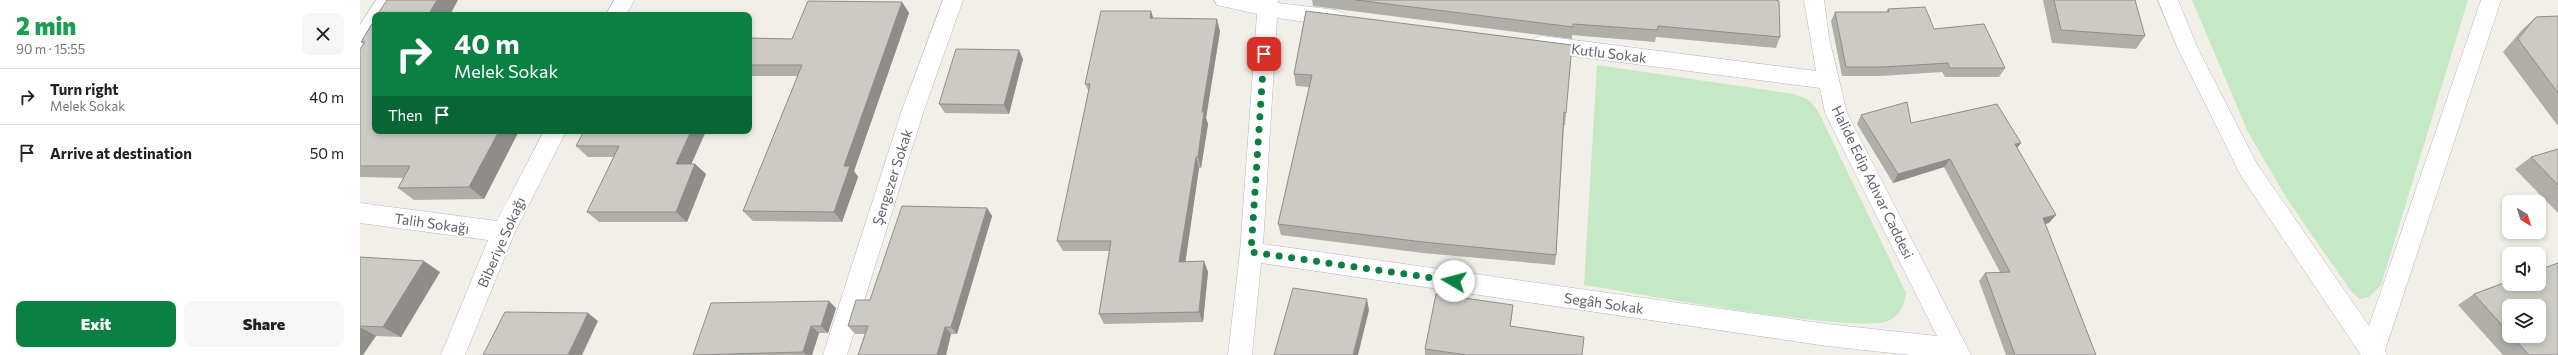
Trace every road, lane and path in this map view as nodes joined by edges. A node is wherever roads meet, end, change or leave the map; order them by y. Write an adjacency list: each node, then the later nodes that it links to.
1 (386, 0): 9 (street)
2 (624, 0): 10 (street)
3 (953, 0): 23 (street, Şengezer Sokak)
4 (1224, 0): 8 (street)
5 (1814, 0): 15 (street, Halide Edip Adıvar Caddesi)
6 (2168, 0): 21 (street)
7 (2491, 0): 21 (street)
8 (1267, 4): 11 (street); 19 (street)
9 (379, 12)
10 (618, 12)
11 (1354, 20)
12 (372, 23): 13 (street)
13 (360, 41)
14 (1520, 41): 15 (street, Kutlu Sokak)
15 (1829, 81): 20 (street, Halide Edip Adıvar Caddesi)
16 (553, 134): 18 (street, Biberiye Sokağı)
17 (360, 213): 18 (street, Talih Sokağı)
18 (503, 232): 22 (street, Biberiye Sokağı)
19 (1251, 252): 20 (street, Segâh Sokak); 24 (street)
20 (1958, 352)
21 (2374, 353)
22 (453, 355)
23 (835, 355)
24 (1240, 355)

